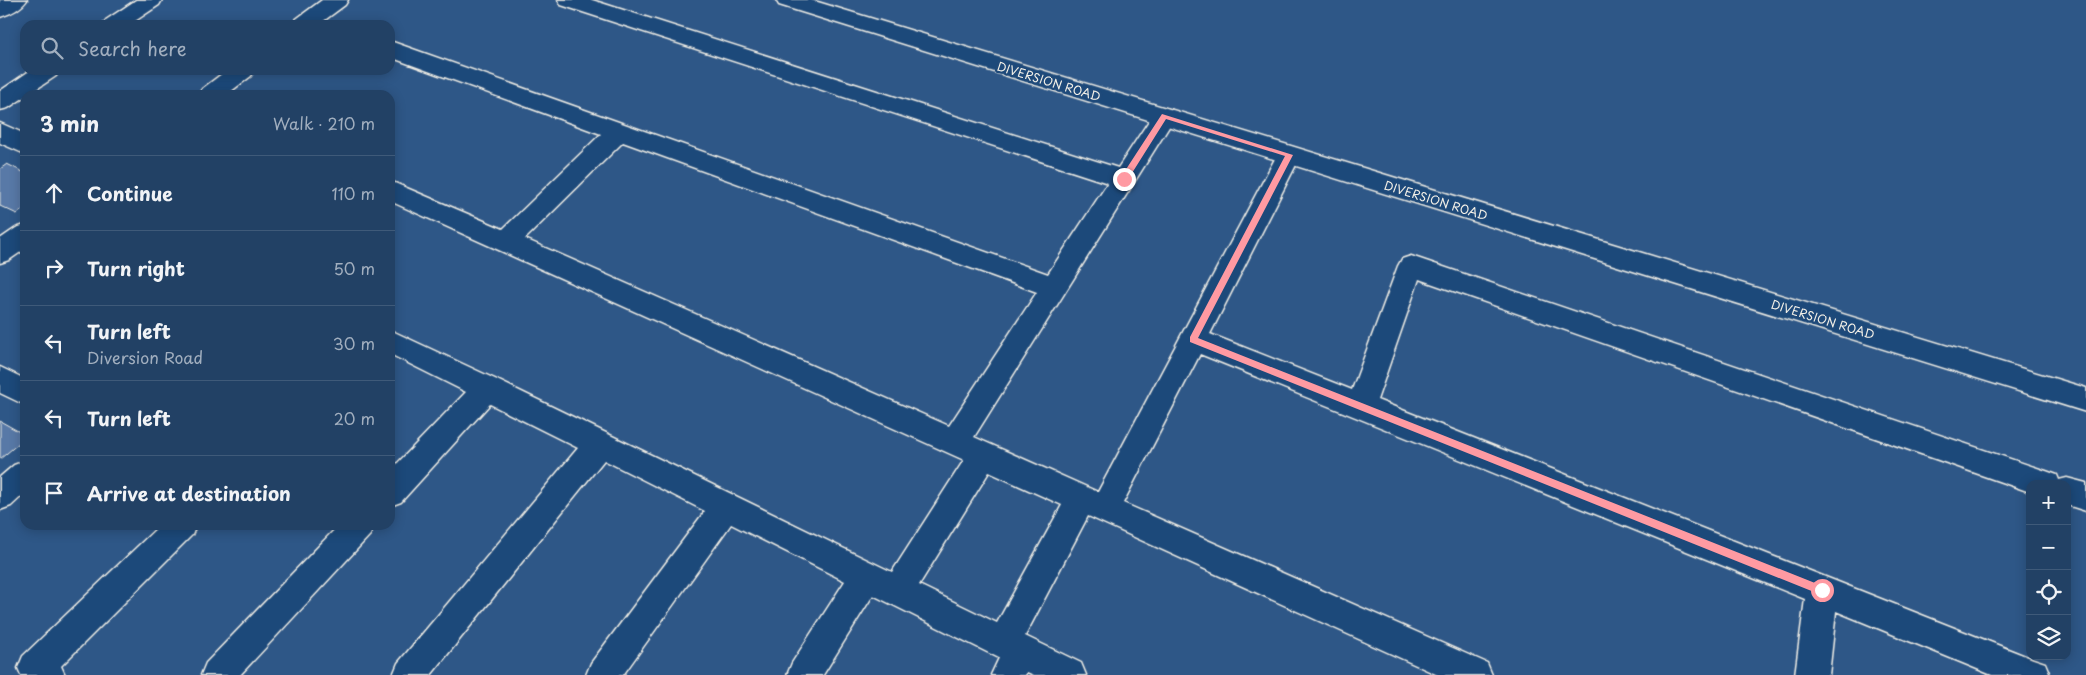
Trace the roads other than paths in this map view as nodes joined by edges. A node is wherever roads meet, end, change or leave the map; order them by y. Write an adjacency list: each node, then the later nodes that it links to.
1 (16, 0): 6 (street)
2 (151, 0): 7 (street)
3 (336, 0): 8 (street)
4 (569, 0): 19 (street)
5 (786, 0): 14 (street, DIVERSION ROAD)
6 (0, 10)
7 (121, 20)
8 (315, 20)
9 (395, 52): 15 (street)
10 (40, 75): 13 (street)
11 (237, 75): 12 (street)
12 (217, 90)
13 (0, 102)
14 (1164, 116): 18 (street, DIVERSION ROAD); 19 (street)
15 (619, 131): 22 (street); 24 (street)
16 (0, 132): 17 (street)
17 (20, 142)
18 (1289, 155): 25 (street); 30 (street, DIVERSION ROAD)
19 (1124, 179): 24 (street)
20 (395, 192): 22 (street)
21 (20, 238): 23 (street)
22 (506, 242): 32 (street)
23 (0, 253)
24 (1054, 287): 32 (street)
25 (1193, 340): 31 (street); 41 (street)
26 (395, 343): 28 (street)
27 (0, 379): 29 (street)
28 (487, 388): 33 (street); 37 (street)
29 (20, 390)
30 (2086, 400)
31 (1360, 406): 36 (street); 47 (street)
32 (954, 443): 34 (street)
33 (599, 444): 42 (street); 51 (street)
34 (983, 456): 41 (street); 46 (street)
35 (20, 478): 39 (street)
36 (2034, 480)
37 (395, 487)
38 (2071, 492): 40 (street)
39 (0, 496)
40 (2086, 497)
41 (1093, 504): 48 (street); 55 (street)
42 (726, 506): 45 (street); 52 (street)
43 (175, 530): 49 (street)
44 (354, 530): 50 (street)
45 (867, 575): 46 (street); 53 (street)
46 (898, 590): 48 (street)
47 (1822, 590): 56 (street); 57 (street)
48 (1011, 656): 54 (street)
49 (48, 675)
50 (218, 675)
51 (410, 675)
52 (603, 675)
53 (804, 675)
54 (1069, 675)
55 (1474, 675)
56 (1812, 675)
57 (2033, 675)

